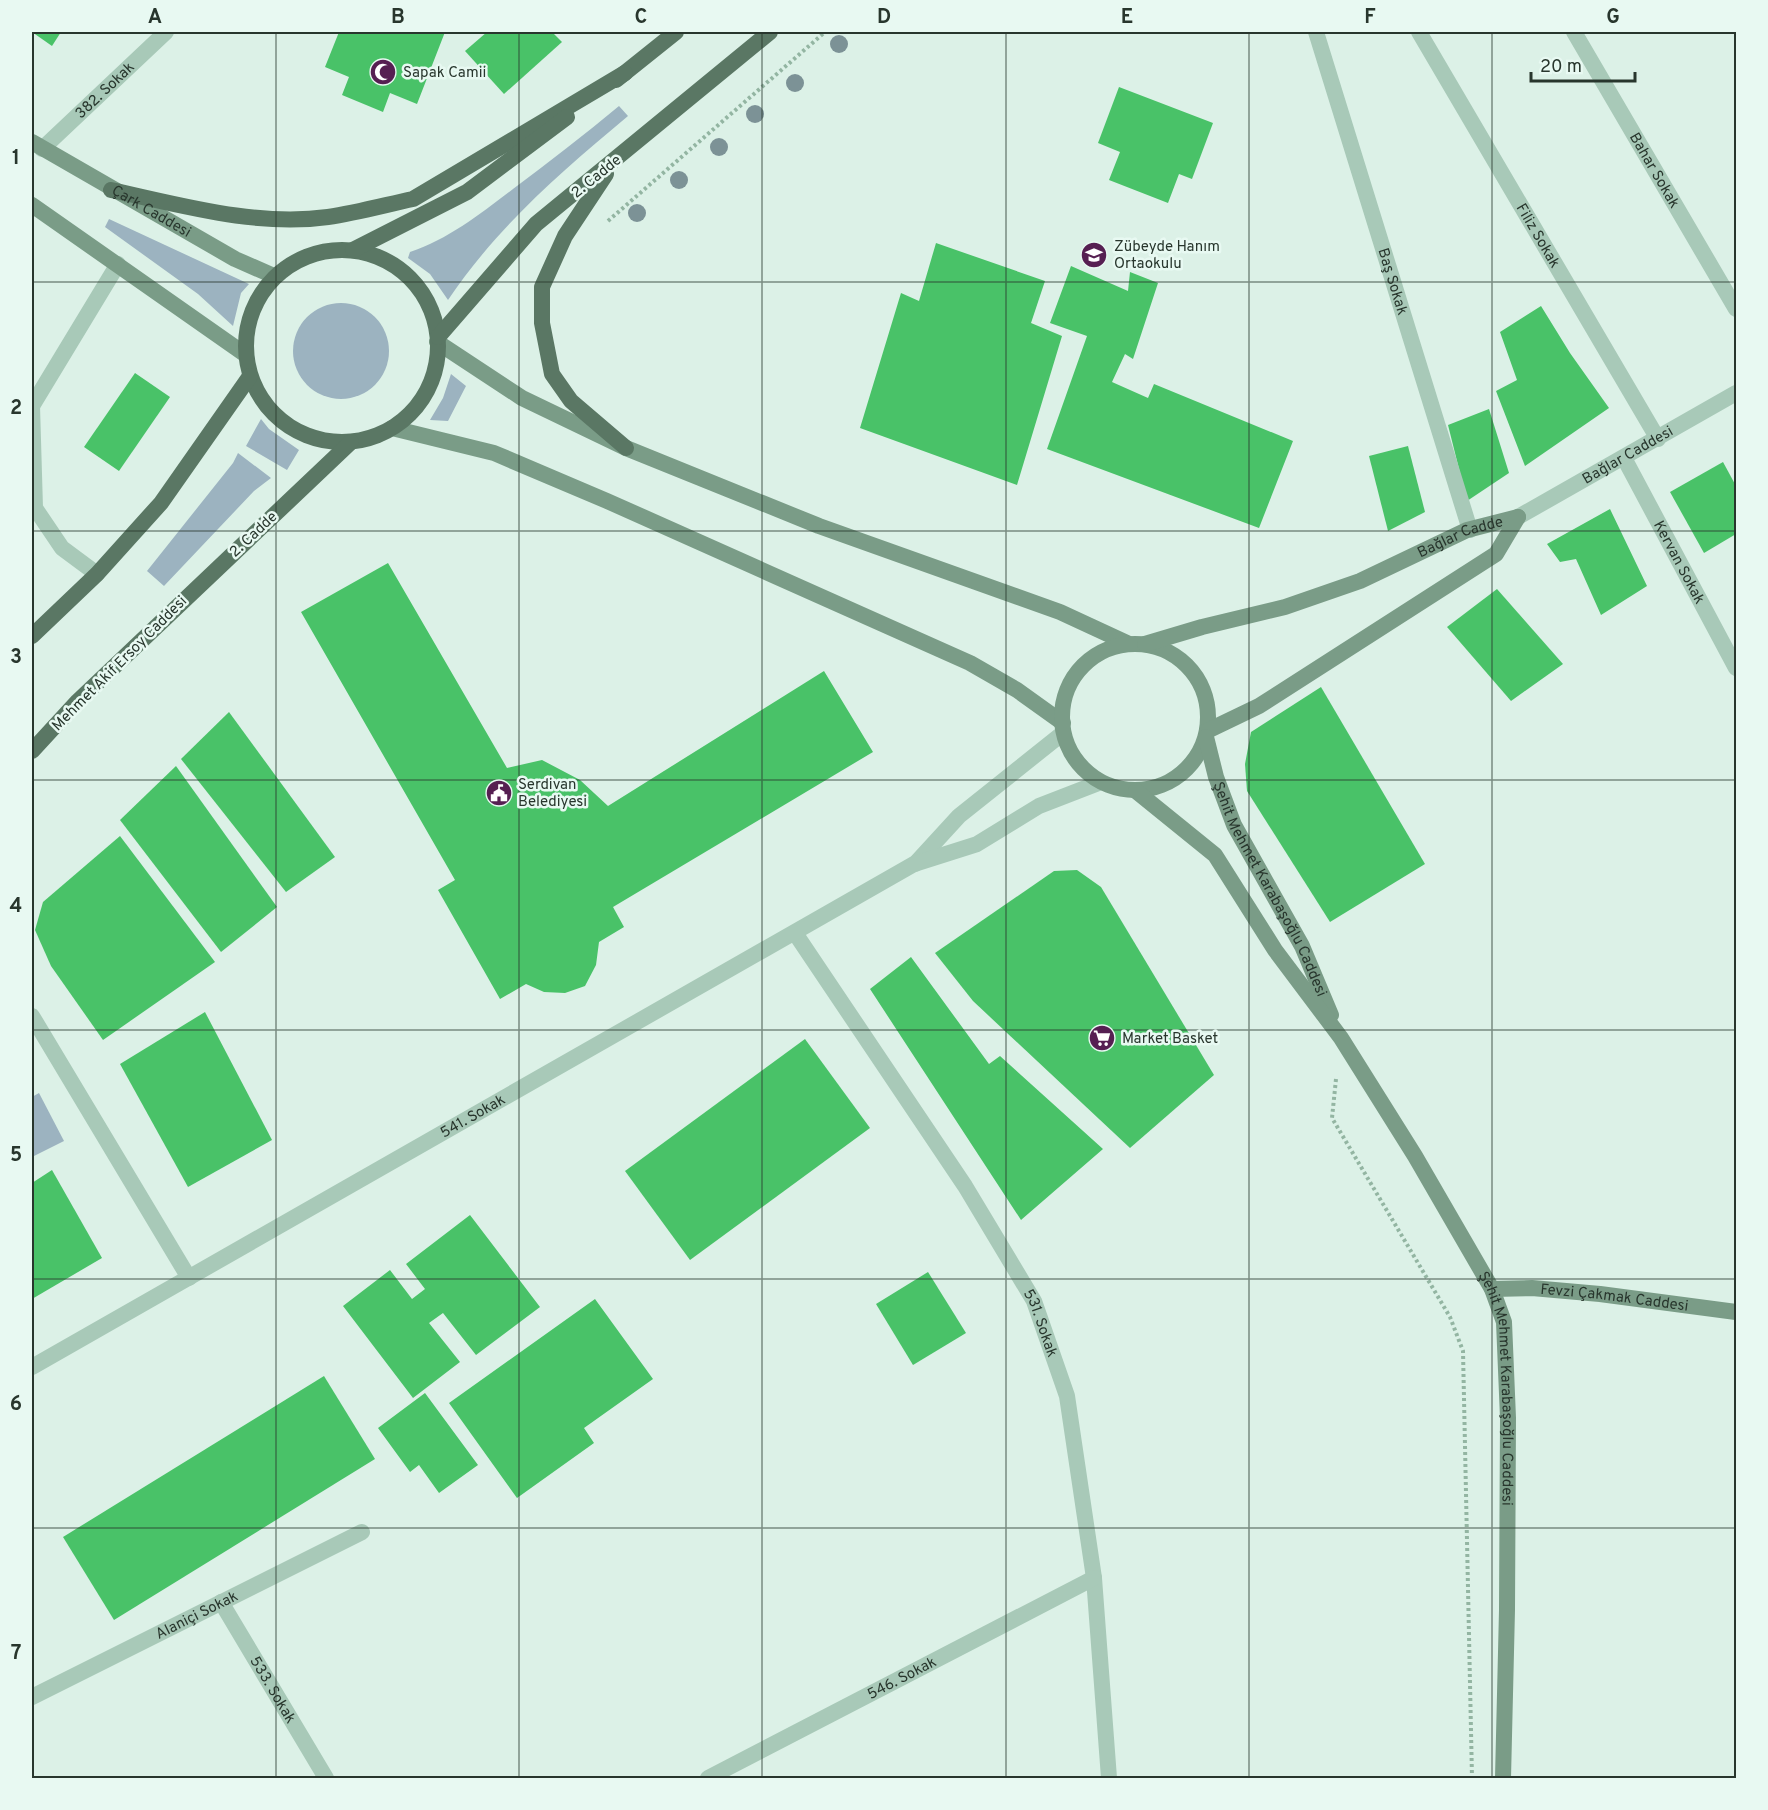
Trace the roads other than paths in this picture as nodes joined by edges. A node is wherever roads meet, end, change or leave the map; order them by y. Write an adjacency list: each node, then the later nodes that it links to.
1 (166, 32): 8 (street, 382. Sokak)
2 (676, 32): 7 (main road)
3 (770, 32): 9 (main road, 2. Cadde)
4 (1316, 32): 27 (street, Baş Sokak)
5 (1419, 32): 22 (street, Filiz Sokak)
6 (1574, 32): 15 (street, Bahar Sokak)
7 (625, 73): 10 (main road); 12 (main road)
8 (37, 145): 10 (main road, Çark Caddesi)
9 (615, 160): 16 (main road, 2. Cadde); 24 (main road)
10 (111, 190): 14 (main road, Çark Caddesi)
11 (32, 205): 13 (main road)
12 (353, 250): 14 (main road); 16 (main road)
13 (118, 264): 17 (main road); 20 (street)
14 (274, 276): 17 (main road)
15 (1737, 309)
16 (437, 339): 21 (main road); 24 (main road)
17 (246, 355): 18 (main road)
18 (250, 376): 23 (main road); 28 (main road)
19 (1737, 393): 22 (street, Bağlar Caddesi)
20 (32, 406): 28 (street)
21 (392, 428): 23 (main road); 34 (main road)
22 (1658, 439): 25 (street, Bağlar Caddesi)
23 (351, 442): 29 (main road, 2. Cadde)
24 (626, 448): 31 (main road)
25 (1624, 458): 26 (street, Bağlar Caddesi); 33 (street, Kervan Sokak)
26 (1518, 517): 27 (main road, Bağlar Cadde); 35 (main road, Bağlar Cadde)
27 (1470, 530): 32 (main road, Bağlar Cadde)
28 (96, 574): 30 (main road)
29 (207, 576): 36 (main road, Mehmet Akif Ersoy Caddesi)
30 (32, 636)
31 (1127, 643): 32 (main road); 34 (main road)
32 (1145, 644): 35 (main road)
33 (1737, 668)
34 (1063, 728): 37 (main road); 39 (street)
35 (1207, 734): 38 (main road); 42 (main road, Şehit Mehmet Karabaşoğlu Caddesi)
36 (32, 750)
37 (1101, 782): 38 (main road); 39 (street)
38 (1136, 791): 42 (main road, Şehit Mehmet Karabaşoğlu Caddesi)
39 (914, 864): 40 (street, 541. Sokak)
40 (795, 933): 43 (street, 541. Sokak); 48 (street, 531. Sokak)
41 (32, 1016): 43 (street)
42 (1341, 1038): 44 (main road, Şehit Mehmet Karabaşoğlu Caddesi)
43 (189, 1278): 46 (street, 541. Sokak)
44 (1492, 1289): 45 (main road, Fevzi Çakmak Caddesi); 54 (main road, Şehit Mehmet Karabaşoğlu Caddesi)
45 (1737, 1312)
46 (32, 1367)
47 (362, 1532): 49 (street, Alaniçi Sokak)
48 (1095, 1578): 52 (street, 546. Sokak); 53 (street, 531. Sokak)
49 (221, 1602): 50 (street, Alaniçi Sokak); 51 (street, 533. Sokak)
50 (32, 1697)
51 (326, 1779)
52 (708, 1779)
53 (1109, 1779)
54 (1503, 1779)

